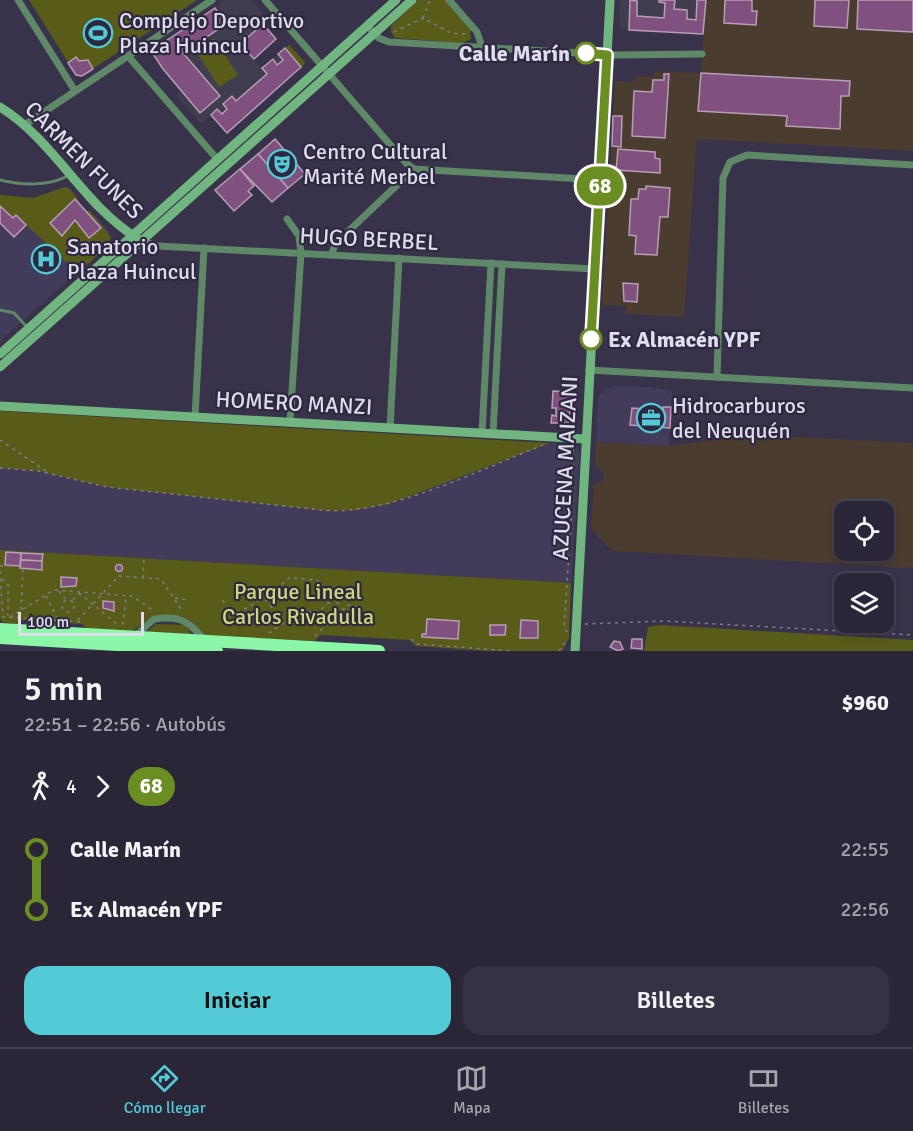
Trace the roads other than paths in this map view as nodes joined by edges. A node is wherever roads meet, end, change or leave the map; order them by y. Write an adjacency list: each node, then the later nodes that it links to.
1 (18, 0): 14 (street)
2 (212, 0): 12 (street)
3 (265, 0): 13 (street)
4 (396, 0): 8 (main road)
5 (412, 0): 8 (main road)
6 (449, 0): 9 (street)
7 (610, 0): 11 (main road, AZUCENA MAIZANI)
8 (371, 30): 9 (street); 13 (main road)
9 (482, 47): 11 (street)
10 (702, 54): 11 (street)
11 (607, 55): 22 (main road, AZUCENA MAIZANI)
12 (128, 56): 14 (street); 17 (street)
13 (326, 70): 17 (main road); 19 (street); 24 (main road)
14 (75, 91): 16 (street)
15 (0, 107): 16 (main road, CARMEN FUNES)
16 (26, 124): 20 (main road, CARMEN FUNES)
17 (218, 160): 24 (main road)
18 (913, 165): 37 (street)
19 (414, 169): 22 (street); 27 (street)
20 (71, 173): 21 (lane); 24 (main road, CARMEN FUNES)
21 (0, 180)
22 (600, 180): 31 (main road, AZUCENA MAIZANI)
23 (287, 219): 26 (street)
24 (137, 238): 25 (street, HUGO BERBEL); 33 (main road)
25 (204, 248): 26 (street, HUGO BERBEL); 40 (street)
26 (301, 253): 27 (street, HUGO BERBEL); 41 (street)
27 (331, 255): 28 (street, HUGO BERBEL)
28 (399, 258): 29 (street, HUGO BERBEL); 42 (street)
29 (491, 263): 30 (street, HUGO BERBEL); 43 (street)
30 (502, 264): 31 (street, HUGO BERBEL); 44 (street)
31 (595, 269): 36 (main road, AZUCENA MAIZANI)
32 (0, 310): 33 (lane)
33 (32, 332): 34 (main road); 35 (main road)
34 (0, 354)
35 (0, 367)
36 (589, 370): 37 (street); 45 (main road, AZUCENA MAIZANI)
37 (717, 377): 38 (street)
38 (913, 388)
39 (0, 406): 40 (main road, HOMERO MANZI)
40 (195, 417): 41 (main road, HOMERO MANZI)
41 (290, 422): 42 (main road, HOMERO MANZI)
42 (390, 428): 43 (main road, HOMERO MANZI)
43 (482, 433): 44 (main road, HOMERO MANZI)
44 (493, 433): 45 (main road, HOMERO MANZI)
45 (586, 439): 55 (main road, AZUCENA MAIZANI)
46 (0, 628): 49 (highway)
47 (134, 637): 49 (highway); 50 (street); 51 (highway)
48 (0, 638): 49 (highway)
49 (41, 641): 51 (highway)
50 (206, 641): 51 (highway); 52 (highway)
51 (179, 646): 53 (highway)
52 (314, 649): 54 (highway)
53 (217, 651)
54 (379, 651)
55 (575, 651)

